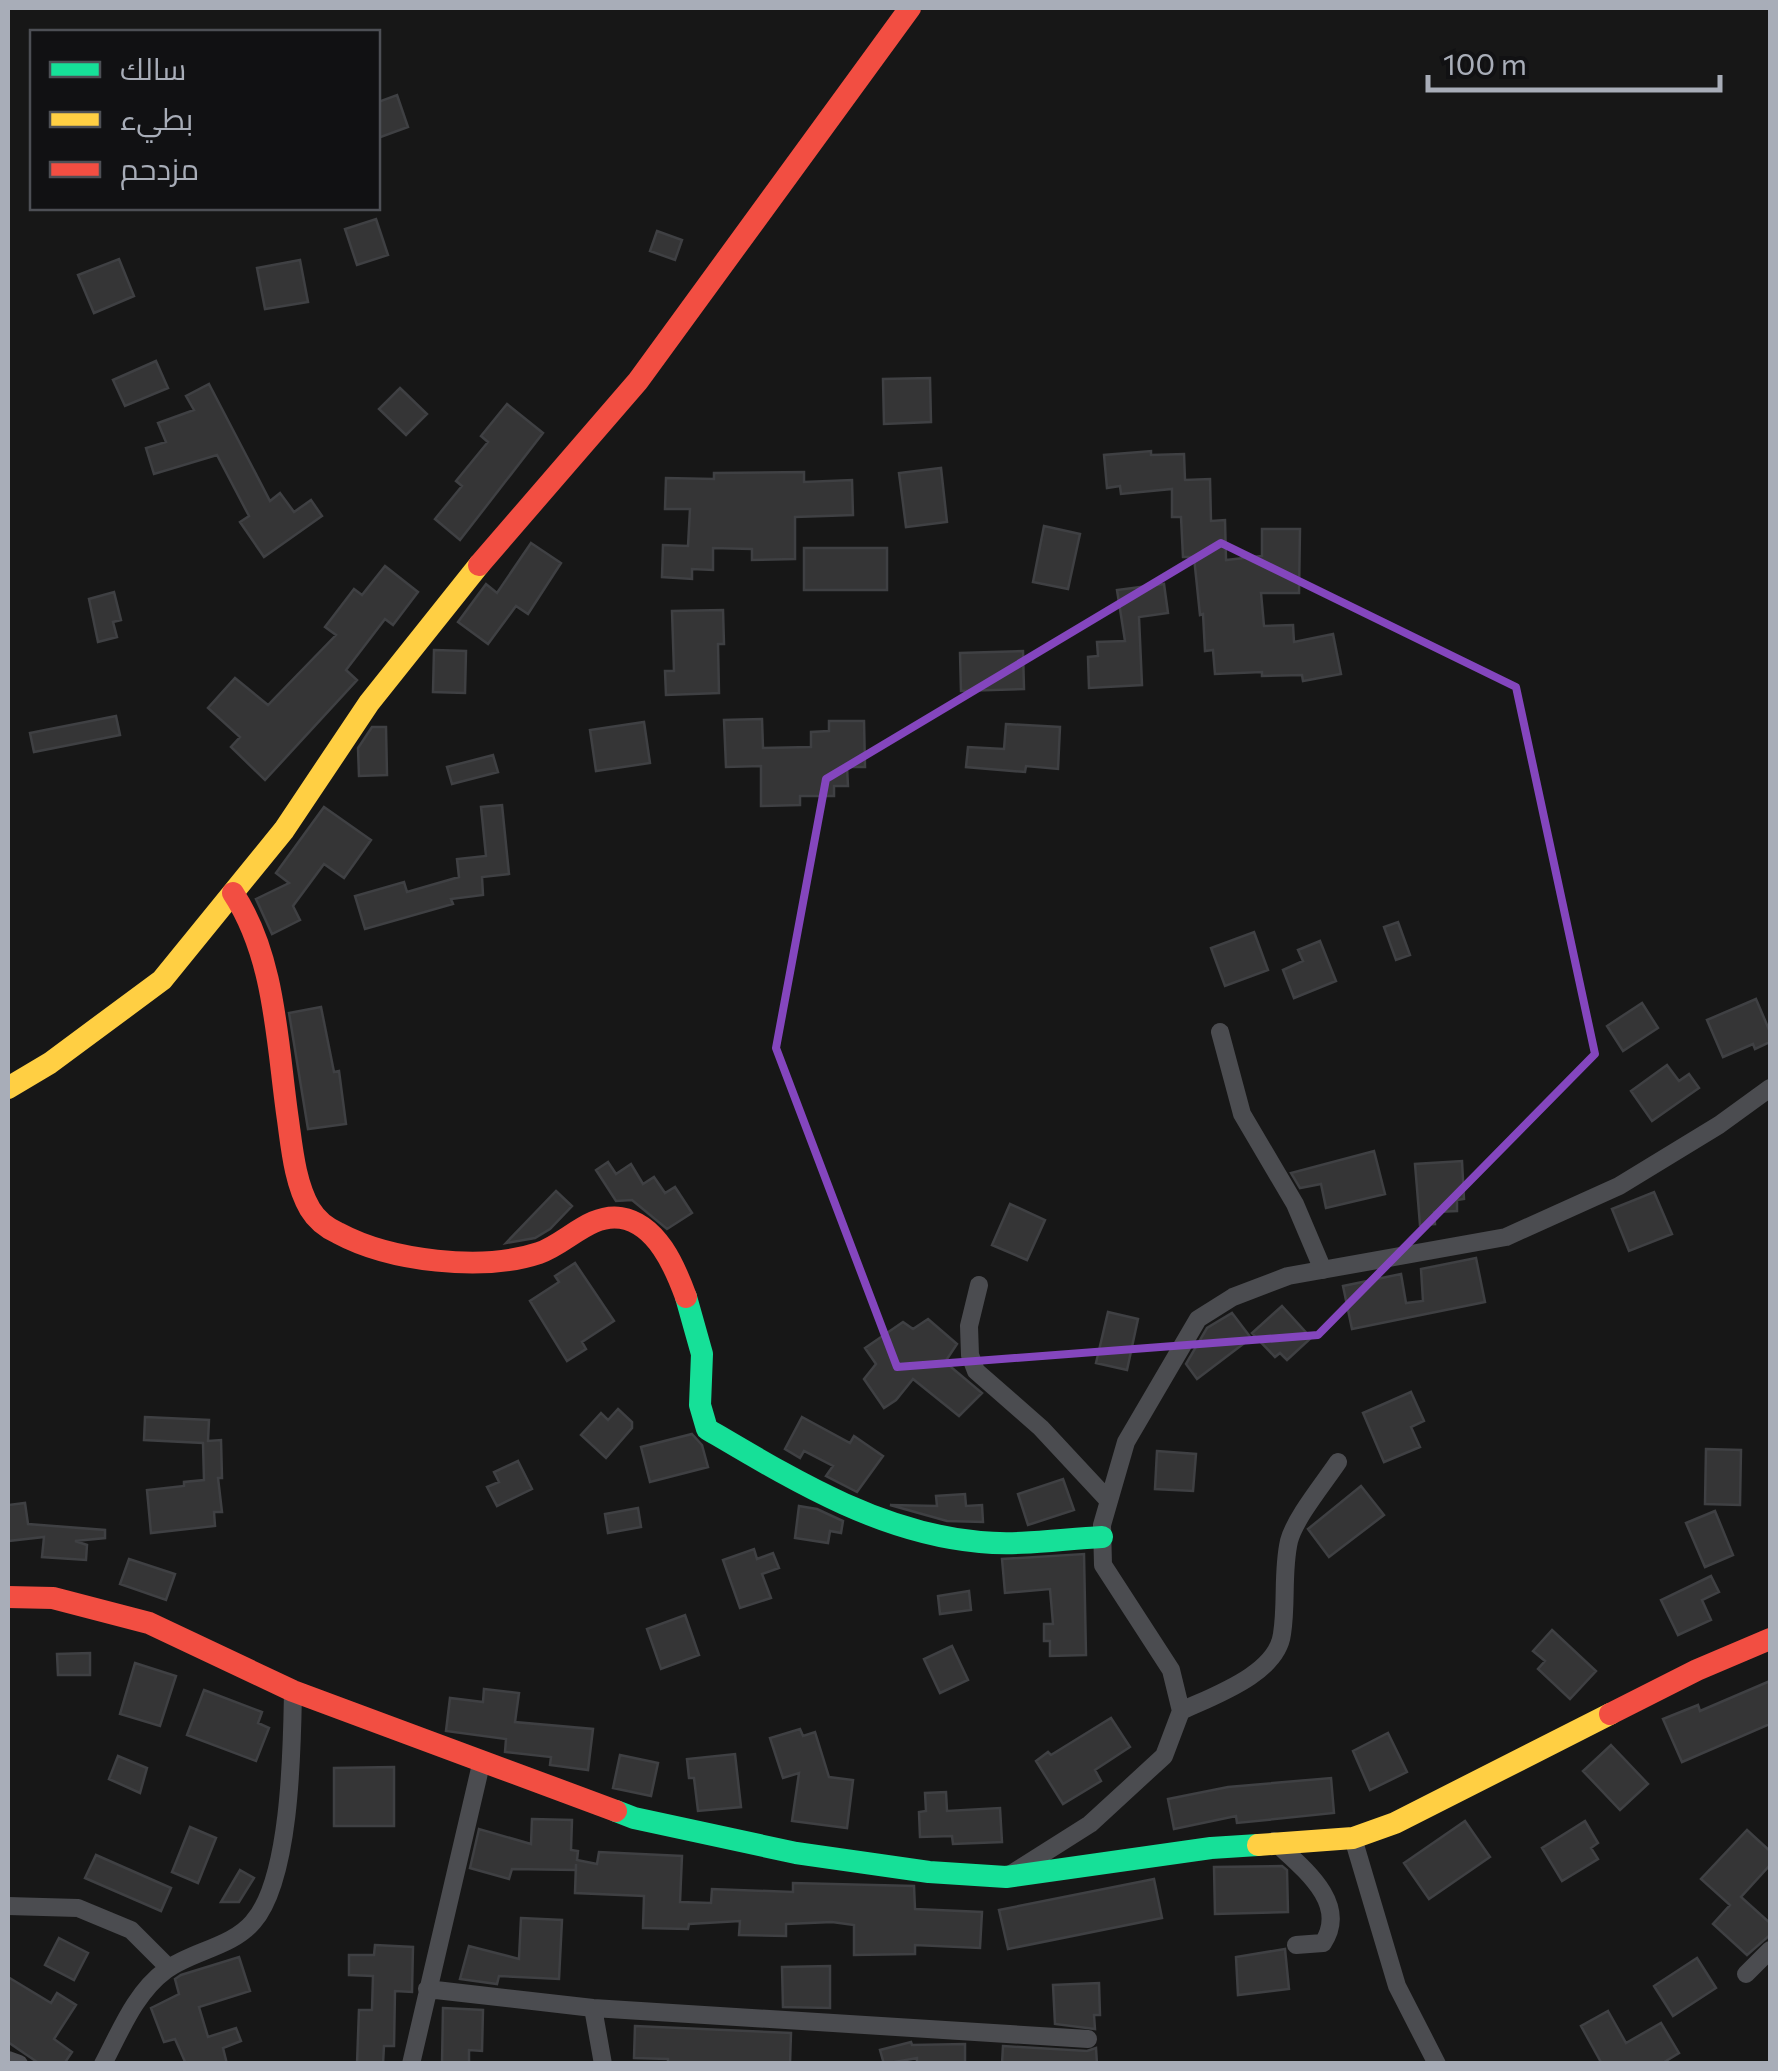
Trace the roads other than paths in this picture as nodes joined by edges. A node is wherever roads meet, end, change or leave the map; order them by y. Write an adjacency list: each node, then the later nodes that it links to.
1 (910, 8): 2 (street)
2 (233, 893): 4 (street); 10 (street)
3 (1220, 1032): 6 (street)
4 (8, 1088)
5 (1770, 1088): 6 (street)
6 (1323, 1270): 9 (street)
7 (979, 1285): 9 (street)
8 (1338, 1462): 14 (street)
9 (1109, 1501): 10 (street)
10 (1102, 1537): 14 (street)
11 (8, 1597): 13 (street)
12 (1770, 1639): 16 (street)
13 (293, 1691): 15 (street); 22 (street)
14 (1181, 1711): 18 (street)
15 (482, 1760): 18 (street); 24 (street)
16 (1353, 1838): 17 (street); 32 (street)
17 (1274, 1841): 18 (street); 20 (street)
18 (1006, 1877)
19 (8, 1906): 22 (street)
20 (1296, 1946)
21 (1770, 1950): 23 (street)
22 (169, 1968): 29 (street)
23 (1746, 1974)
24 (427, 1990): 25 (street); 30 (street)
25 (593, 2008): 26 (street); 31 (street)
26 (1088, 2039)
27 (8, 2060): 28 (street)
28 (19, 2064)
29 (102, 2064)
30 (411, 2064)
31 (603, 2064)
32 (1436, 2064)

